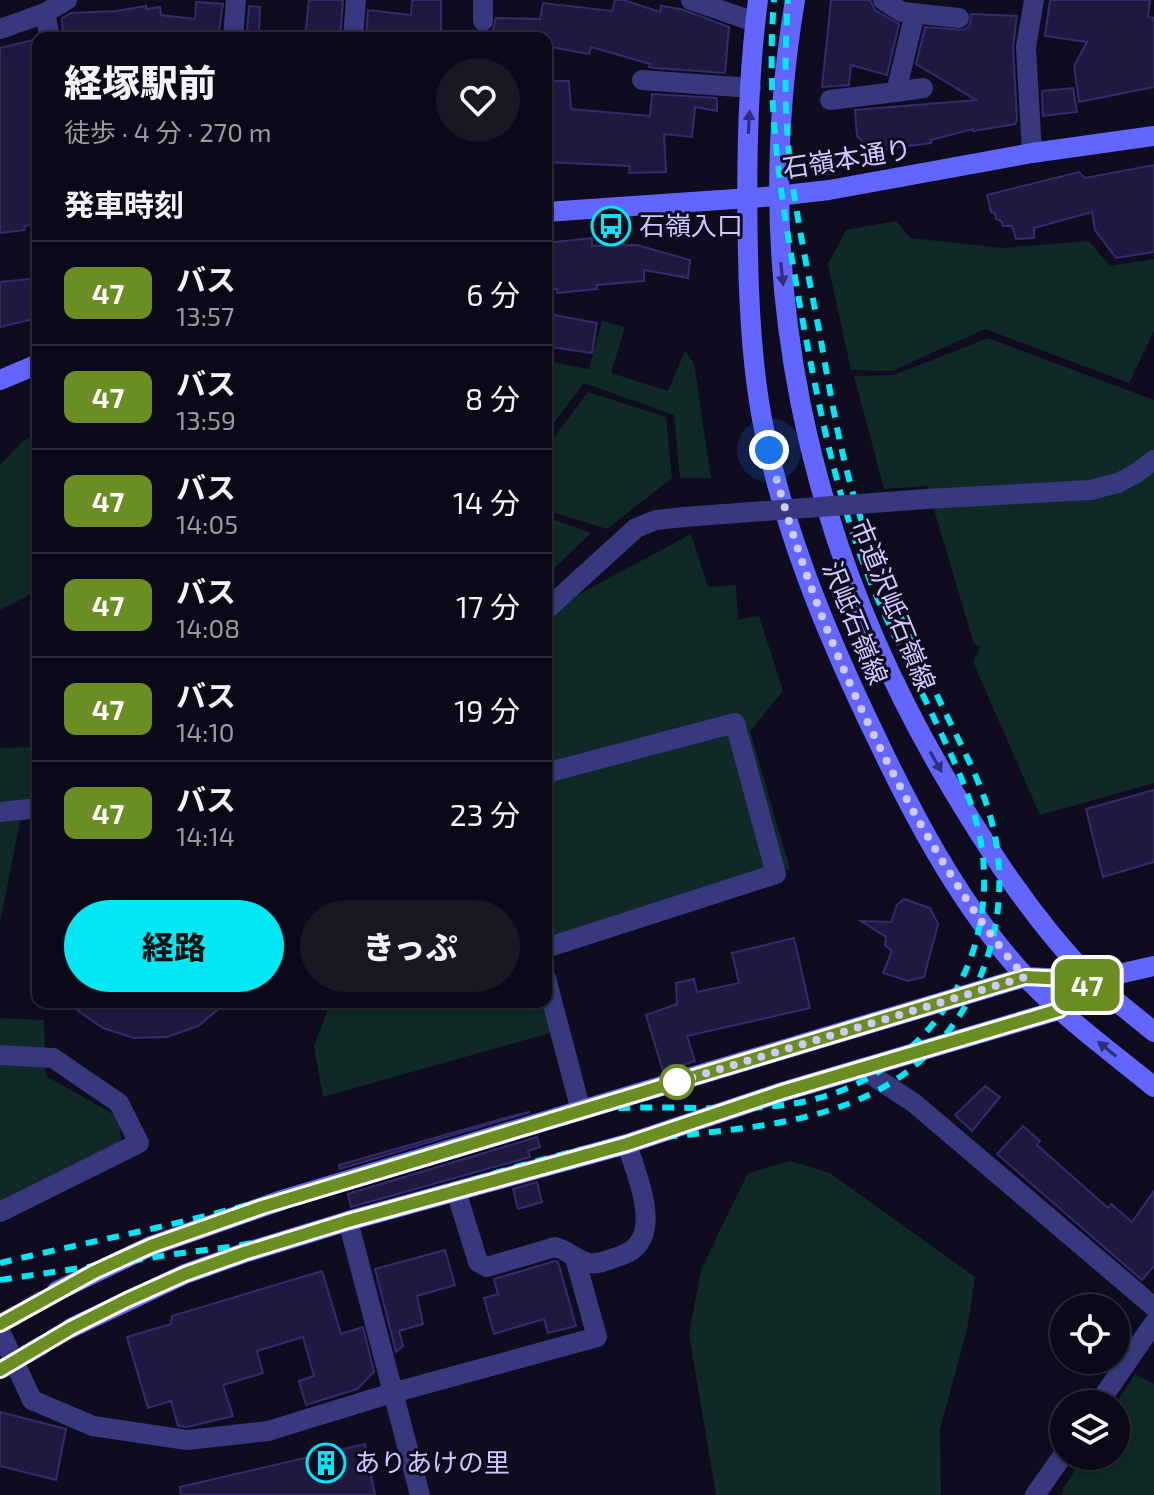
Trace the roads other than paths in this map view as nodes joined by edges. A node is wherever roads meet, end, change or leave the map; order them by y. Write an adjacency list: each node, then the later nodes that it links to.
1 (67, 0): 9 (street)
2 (236, 0): 15 (street)
3 (356, 0): 16 (street)
4 (691, 0): 12 (street)
5 (758, 0): 12 (street, 沢岻石嶺線)
6 (795, 0): 24 (street, 市道沢岻石嶺線)
7 (883, 0): 10 (street)
8 (1034, 0): 23 (street)
9 (45, 13): 13 (street); 14 (street)
10 (915, 13): 11 (street); 20 (street)
11 (959, 18)
12 (755, 22): 18 (street, 沢岻石嶺線)
13 (0, 29)
14 (49, 32)
15 (233, 32)
16 (353, 32)
17 (642, 80): 18 (street)
18 (751, 88): 25 (street, 沢岻石嶺線, one-way to 18)
19 (923, 88): 20 (street)
20 (896, 92): 21 (street)
21 (830, 100)
22 (1154, 136): 23 (street, 石嶺本通り)
23 (1032, 153): 24 (street, 石嶺本通り)
24 (777, 196): 25 (street, 石嶺本通り); 37 (street, 市道沢岻石嶺線, one-way to 37)
25 (746, 200): 26 (street, 石嶺本通り); 36 (street, 沢岻石嶺線)
26 (552, 212)
27 (32, 367): 28 (street)
28 (0, 380)
29 (1154, 460): 30 (street, bridge)
30 (552, 605)
31 (552, 771): 34 (street)
32 (32, 809): 33 (street)
33 (0, 812)
34 (552, 946)
35 (1154, 966): 37 (street)
36 (1025, 977): 37 (street); 39 (street, 沢岻石嶺線); 44 (street)
37 (1092, 980): 39 (street); 40 (street, 市道沢岻石嶺線)
38 (552, 1001): 44 (street)
39 (1059, 1010): 42 (street); 43 (street, 沢岻石嶺線, one-way to 39)
40 (1154, 1032)
41 (0, 1055): 47 (street)
42 (862, 1069): 45 (street); 51 (street)
43 (1154, 1087)
44 (581, 1111): 50 (street)
45 (627, 1144): 46 (street); 49 (street)
46 (456, 1191): 48 (street); 49 (street)
47 (0, 1212)
48 (348, 1221): 53 (street); 56 (street)
49 (575, 1258): 56 (street)
50 (57, 1291)
51 (1154, 1307)
52 (1154, 1323): 55 (street)
53 (71, 1328)
54 (0, 1331): 56 (street)
55 (1108, 1390)
56 (392, 1393): 58 (street)
57 (1053, 1470): 59 (street)
58 (420, 1495)
59 (1035, 1495)

